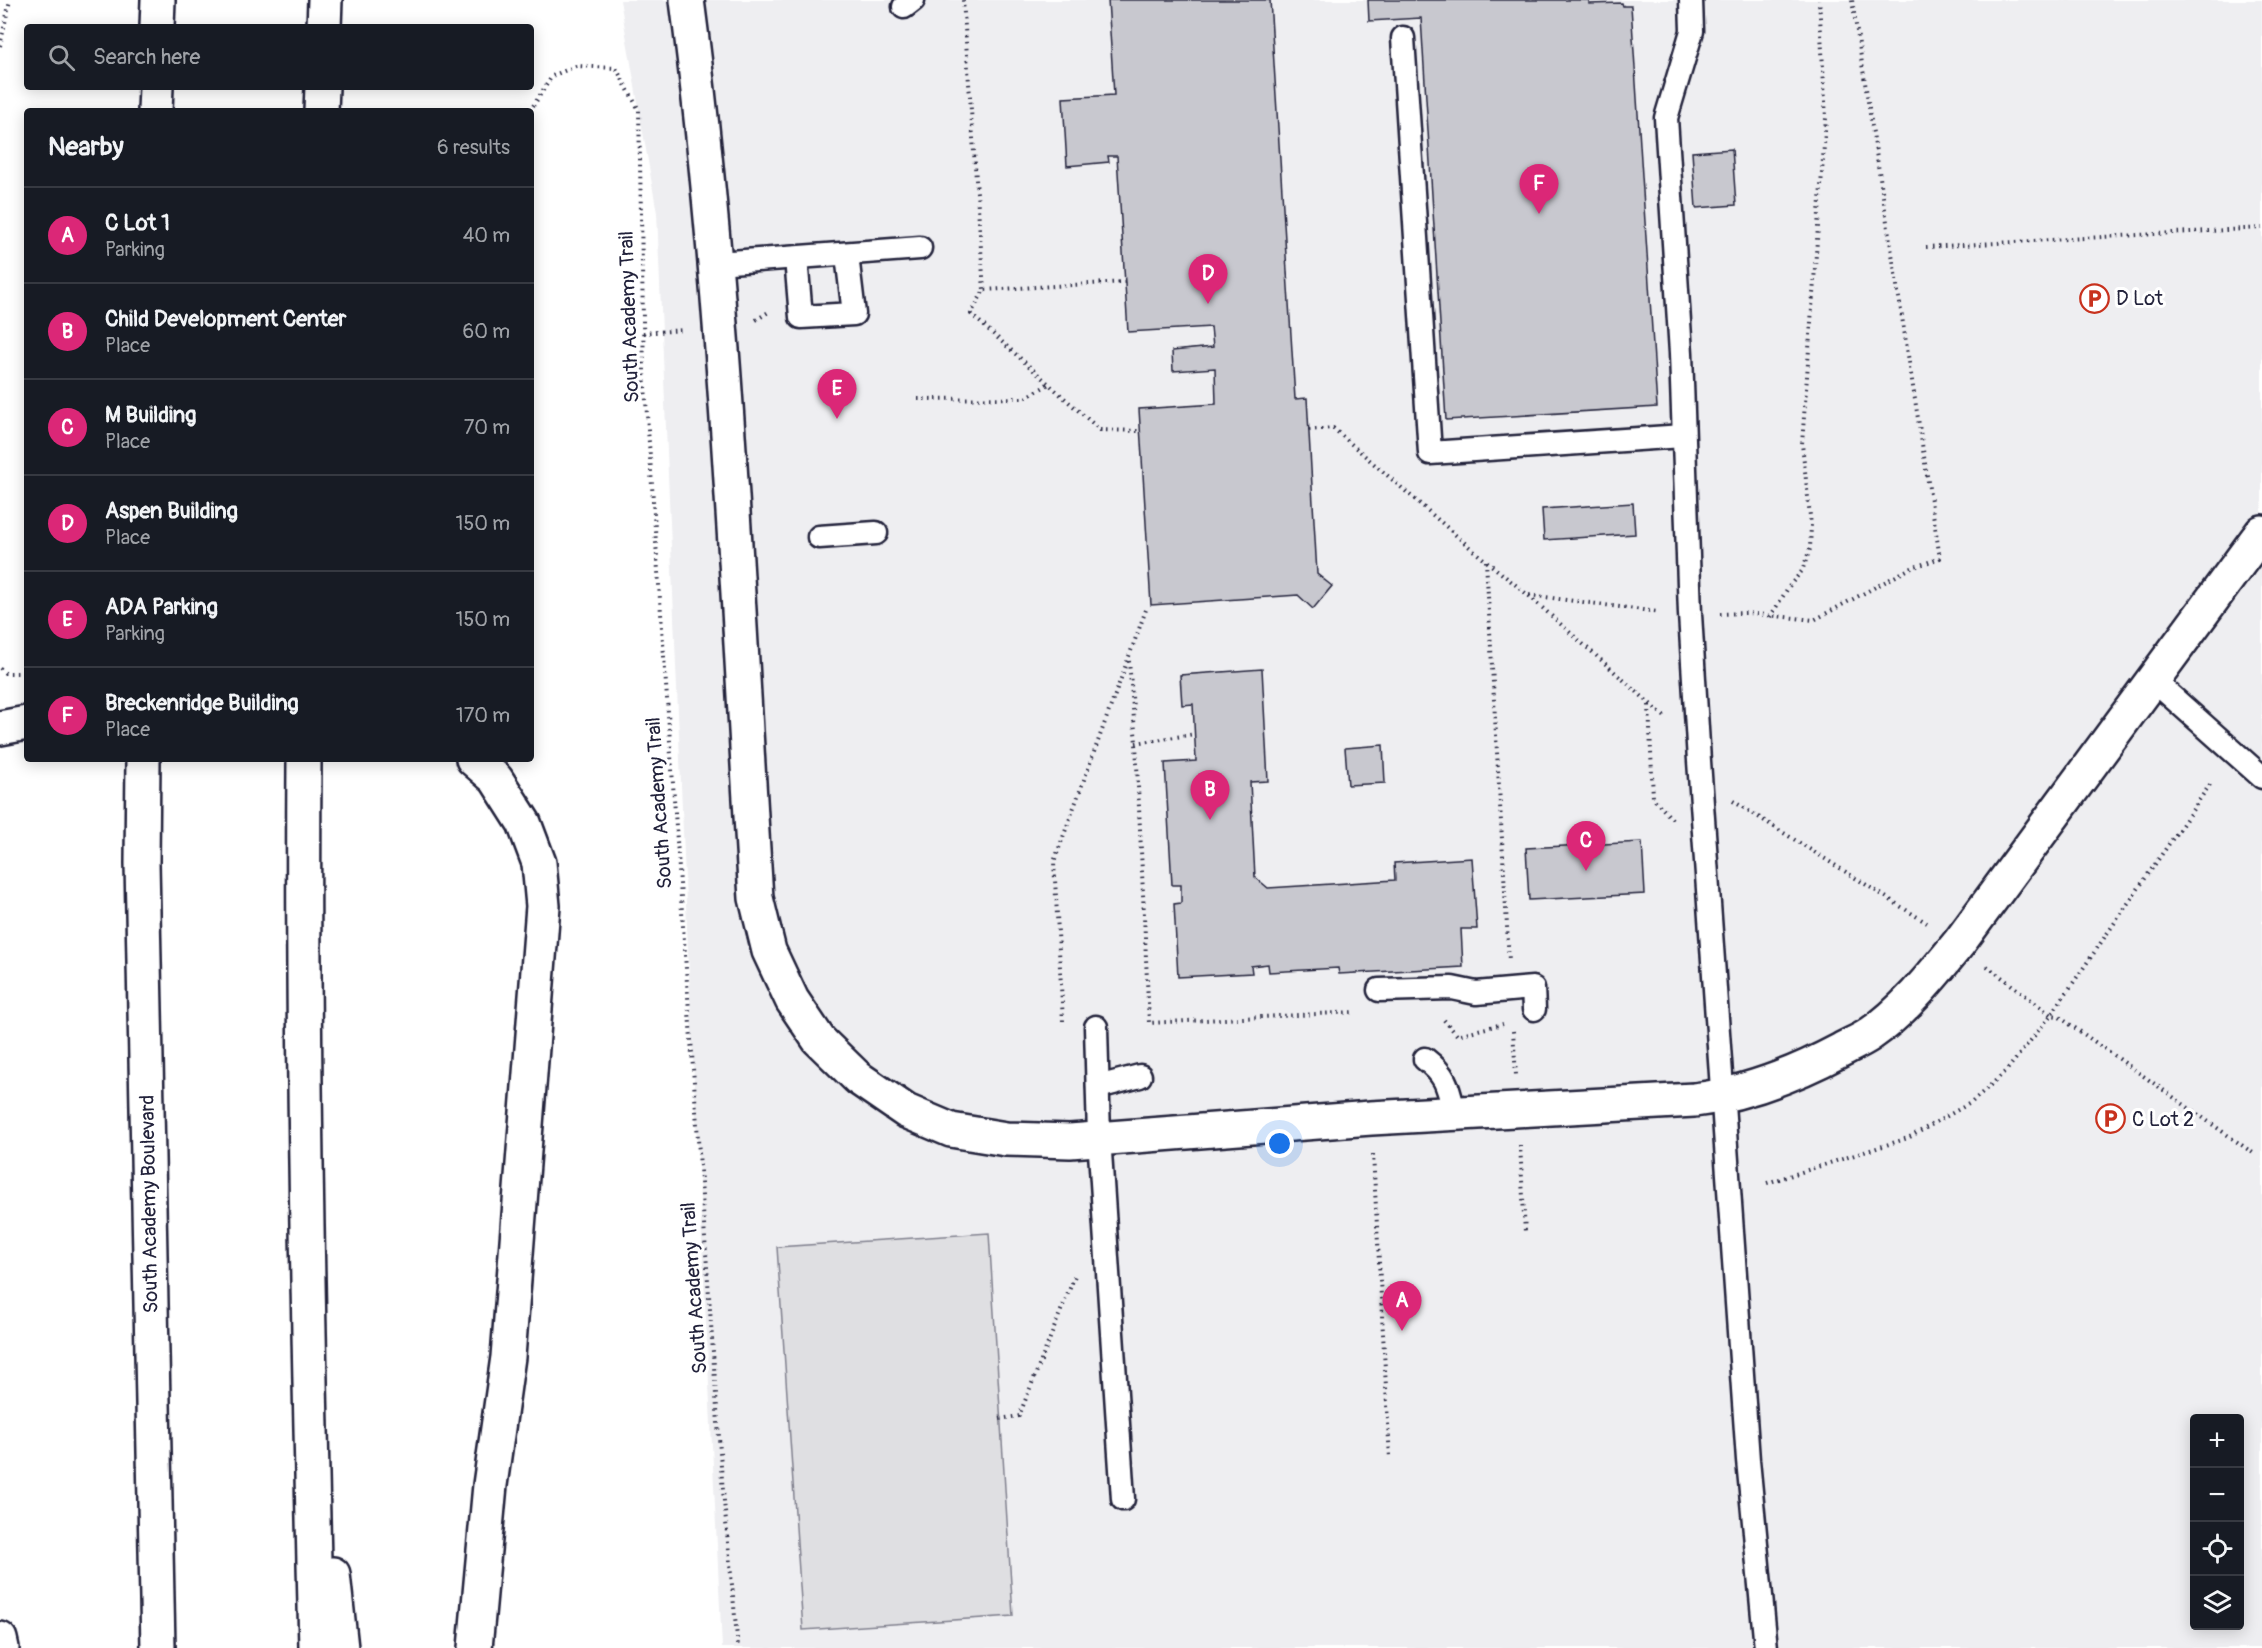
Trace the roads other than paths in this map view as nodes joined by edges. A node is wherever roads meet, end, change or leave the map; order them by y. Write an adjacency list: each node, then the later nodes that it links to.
1 (158, 0): 5 (main road)
2 (325, 0): 6 (main road)
3 (687, 0): 15 (main road)
4 (1691, 0): 16 (lane)
5 (157, 24)
6 (324, 24)
7 (1403, 38): 16 (lane)
8 (156, 90): 10 (main road)
9 (322, 90): 11 (main road)
10 (155, 108)
11 (321, 108)
12 (920, 248): 13 (lane)
13 (847, 255): 14 (lane); 14 (lane)
14 (796, 258): 15 (lane)
15 (717, 263): 35 (main road)
16 (1683, 436): 33 (lane)
17 (2262, 532): 20 (main road)
18 (876, 533): 19 (lane)
19 (819, 537)
20 (2153, 680): 26 (lane); 33 (main road)
21 (24, 724): 22 (main road)
22 (0, 728)
23 (142, 762): 40 (main road, South Academy Boulevard)
24 (304, 762): 36 (main road)
25 (476, 762): 43 (main road)
26 (2262, 777)
27 (1379, 990): 28 (lane)
28 (1534, 1009)
29 (1096, 1026): 32 (lane)
30 (1425, 1059): 34 (lane)
31 (1140, 1076): 32 (lane)
32 (1098, 1087): 35 (lane)
33 (1722, 1096): 34 (main road); 44 (lane)
34 (1454, 1112): 35 (main road)
35 (1099, 1137): 37 (lane)
36 (309, 1348): 41 (main road); 42 (main road)
37 (1123, 1499)
38 (0, 1639): 39 (main road)
39 (2, 1648)
40 (158, 1648)
41 (316, 1648)
42 (342, 1648)
43 (475, 1648)
44 (1766, 1648)

